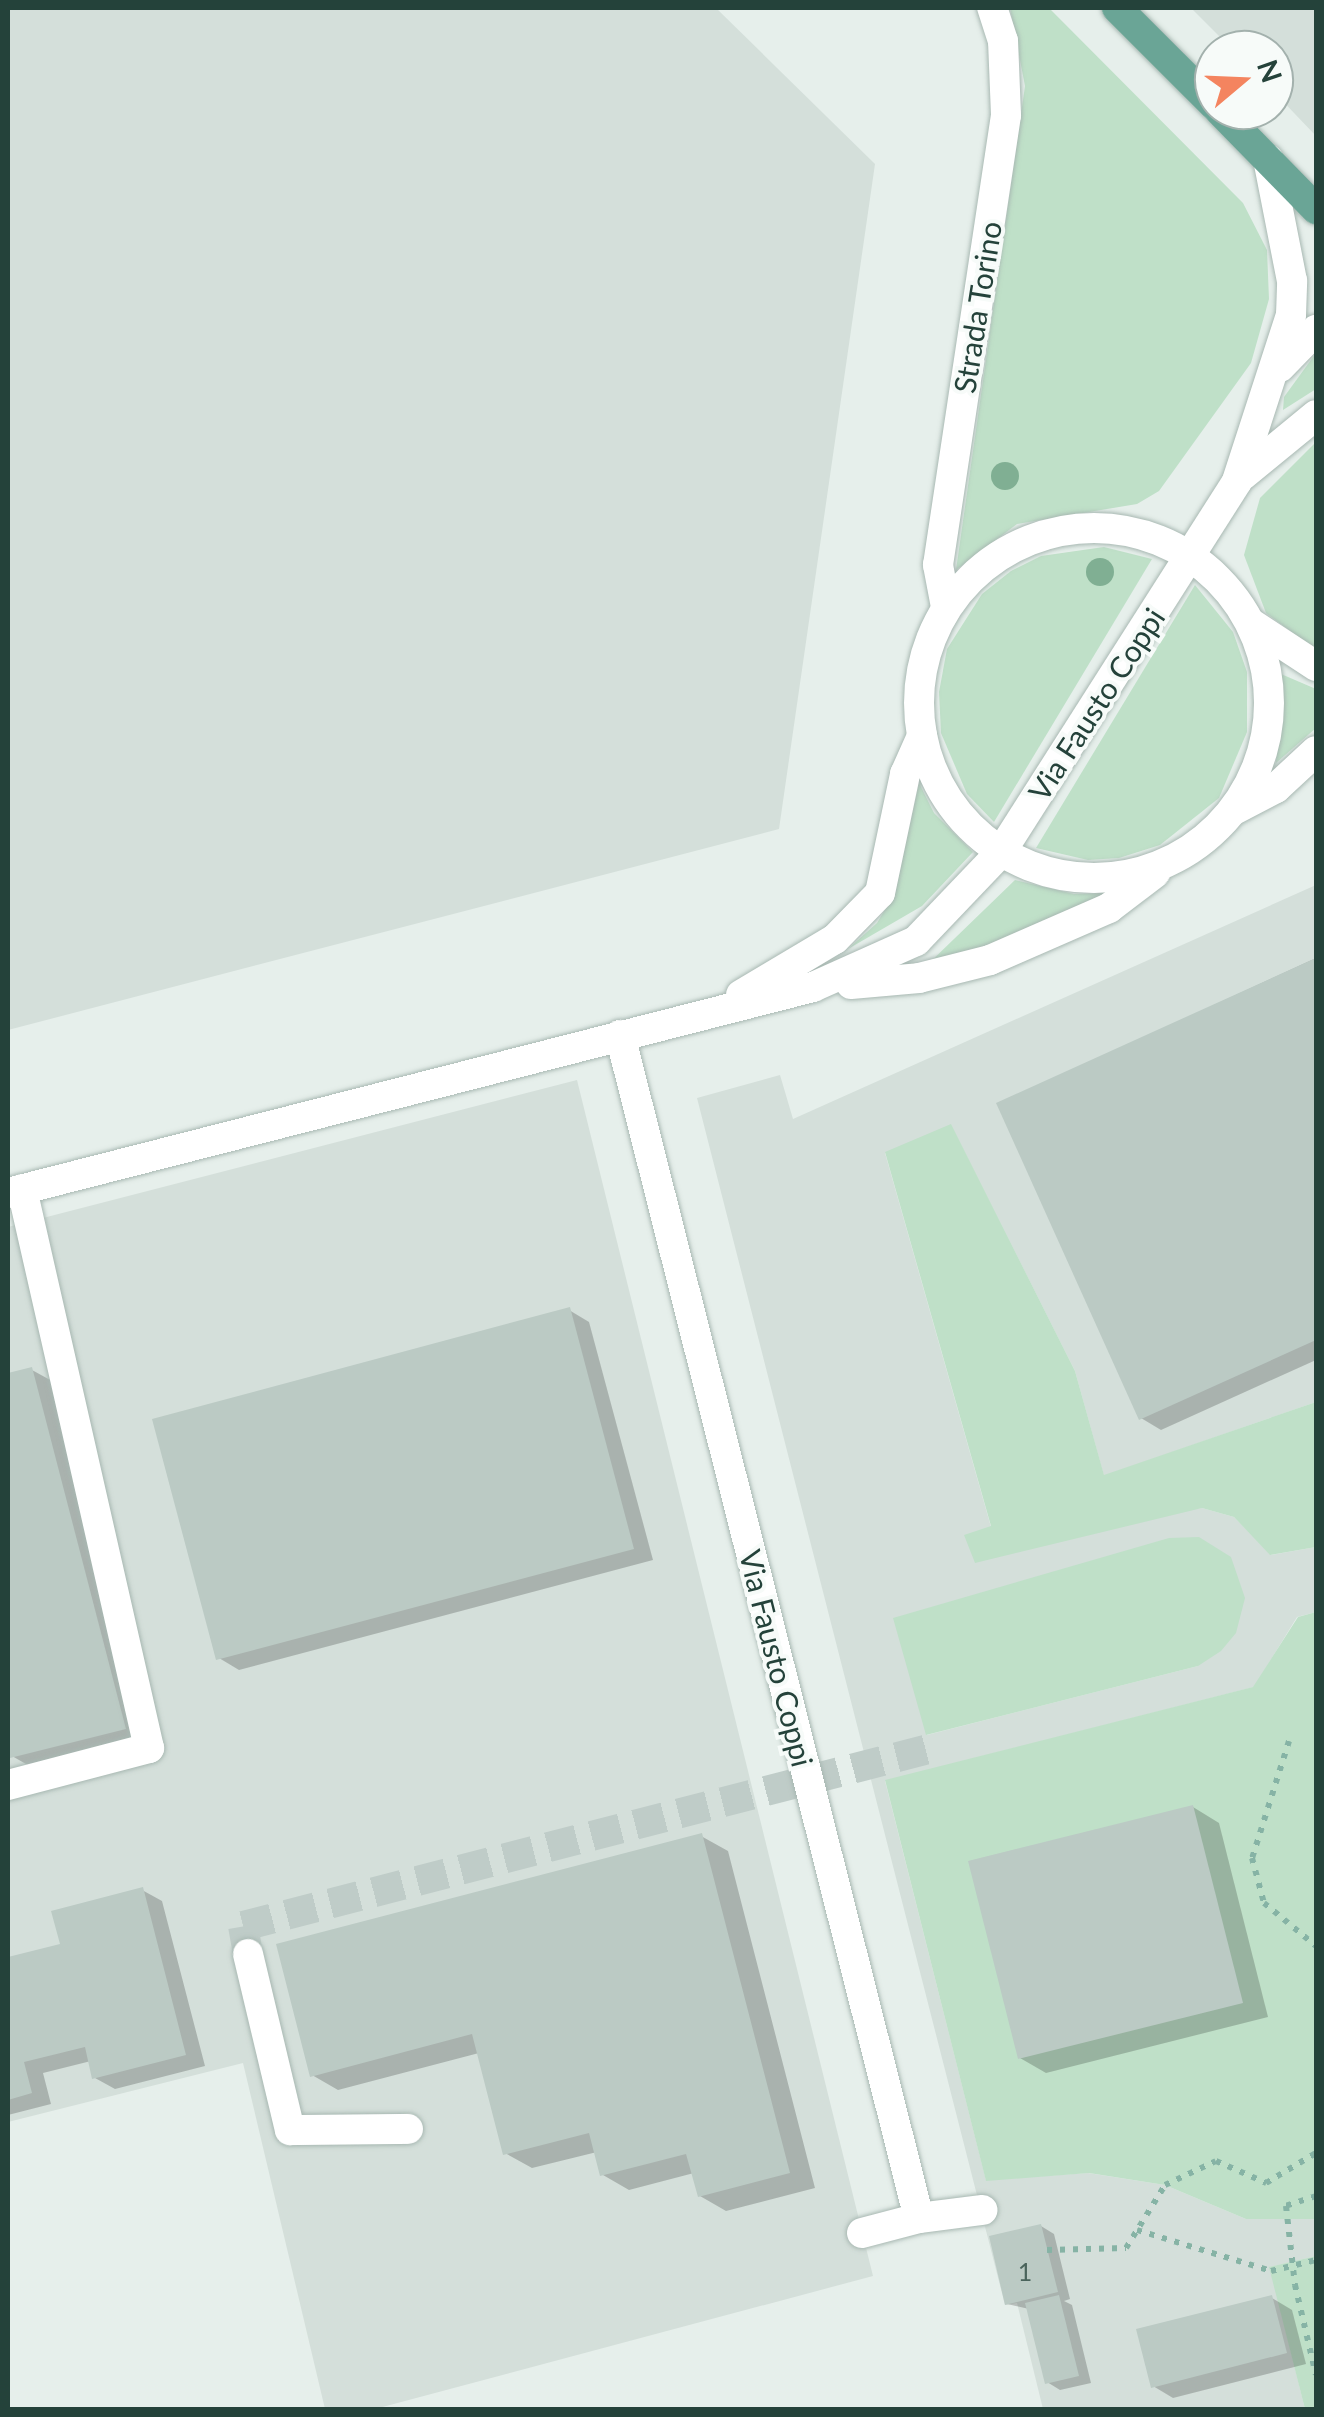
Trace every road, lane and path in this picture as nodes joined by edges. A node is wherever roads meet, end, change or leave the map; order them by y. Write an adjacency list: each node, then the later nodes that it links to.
1 (992, 8): 12 (street, Strada Torino)
2 (1117, 8): 3 (main road)
3 (1194, 86)
4 (1238, 130): 5 (main road)
5 (1268, 159): 6 (main road); 8 (street, Via Fausto Coppi)
6 (1316, 209)
7 (1316, 330): 8 (street, Via Fausto Coppi)
8 (1272, 377): 10 (street, Via Fausto Coppi)
9 (1315, 417): 10 (street, Via Fausto Coppi)
10 (1237, 480): 11 (street, Via Fausto Coppi)
11 (1190, 556): 12 (street, Via Fausto Coppi); 13 (street, Via Fausto Coppi); 18 (street, Via Fausto Coppi)
12 (946, 607): 15 (street, Via Fausto Coppi)
13 (1250, 623): 14 (street, Via Fausto Coppi); 17 (street, Via Fausto Coppi)
14 (1316, 666)
15 (922, 736): 18 (street, Via Fausto Coppi); 21 (street)
16 (1316, 752): 17 (street, Via Fausto Coppi)
17 (1234, 810): 19 (street, Via Fausto Coppi)
18 (1000, 852): 19 (street, Via Fausto Coppi); 20 (street, Via Fausto Coppi)
19 (1168, 864): 20 (street, Via Fausto Coppi)
20 (813, 988): 21 (street, Via Fausto Coppi)
21 (710, 1013): 22 (street, Via Fausto Coppi)
22 (620, 1035): 23 (street, Via Fausto Coppi); 32 (street, Via Fausto Coppi)
23 (15, 1191): 25 (street)
24 (1290, 1741): 26 (path)
25 (8, 1785)
26 (1316, 1946)
27 (248, 1954): 28 (street)
28 (408, 2129)
29 (1316, 2154): 33 (path)
30 (1316, 2196): 37 (path)
31 (982, 2210): 32 (street)
32 (919, 2218): 34 (street)
33 (1137, 2230): 35 (path); 37 (path)
34 (862, 2234)
35 (1048, 2250)
36 (1316, 2260): 37 (path)
37 (1292, 2266): 38 (path)
38 (1316, 2375)

